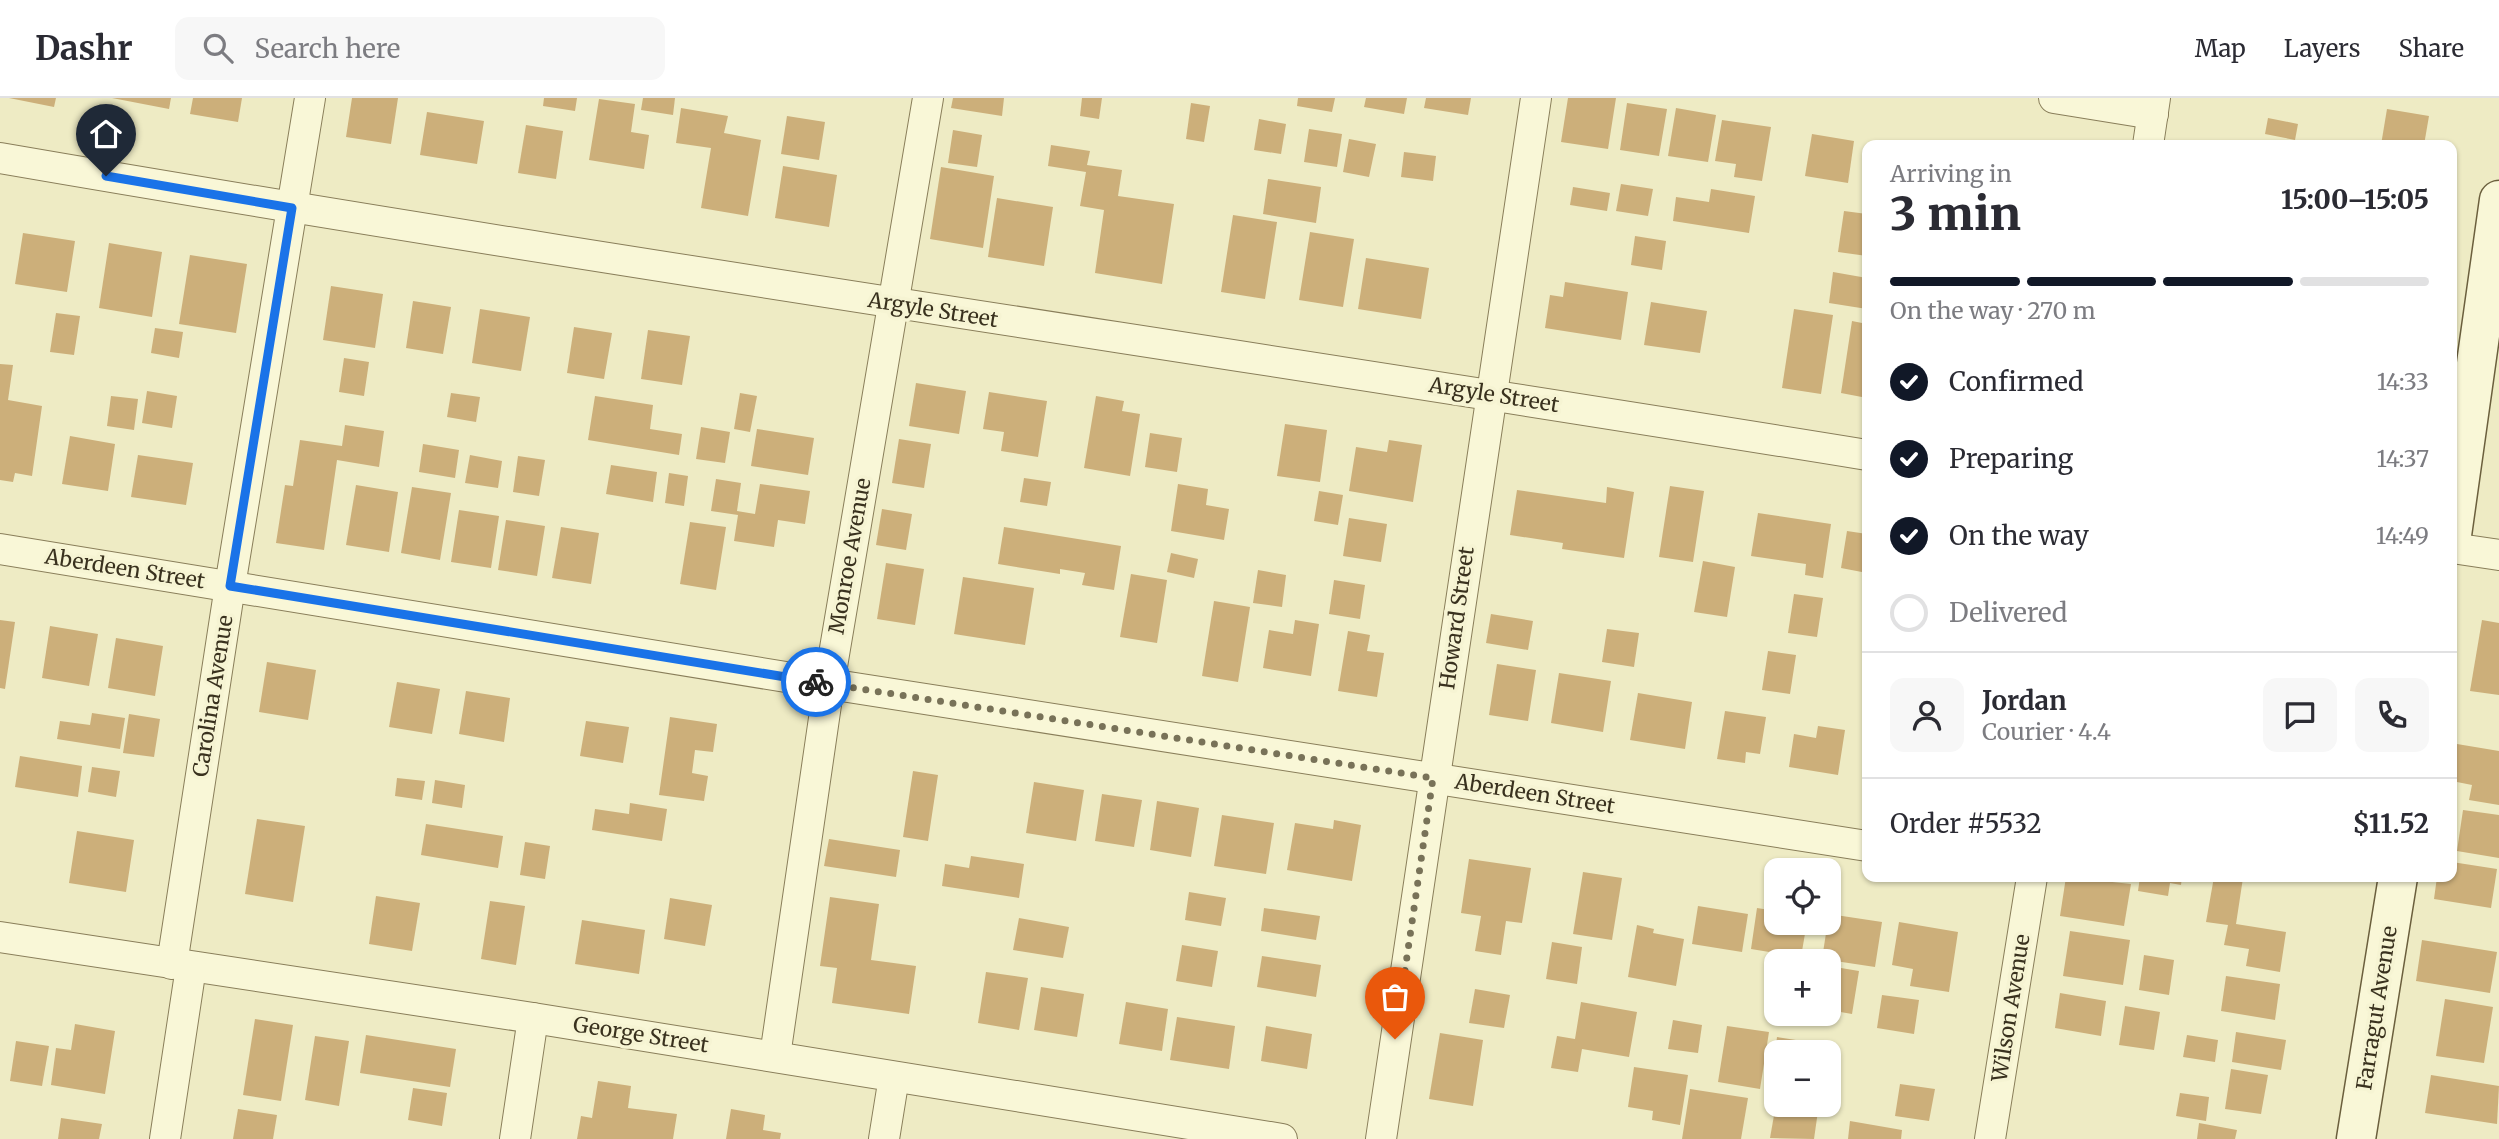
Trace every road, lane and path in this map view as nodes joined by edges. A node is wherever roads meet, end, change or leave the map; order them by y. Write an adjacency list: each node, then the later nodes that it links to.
1 (310, 98): 9 (street, Carolina Avenue)
2 (928, 98): 10 (street, Monroe Avenue)
3 (1536, 98): 11 (street, Howard Street)
4 (2054, 98): 5 (street)
5 (2154, 106): 6 (street)
6 (2149, 140)
7 (0, 158): 9 (street, Argyle Street)
8 (2499, 200): 13 (street)
9 (292, 208): 10 (street, Argyle Street); 17 (street, Carolina Avenue)
10 (893, 304): 11 (street, Argyle Street); 18 (street, Monroe Avenue)
11 (1490, 394): 12 (street, Argyle Street); 19 (street, Howard Street)
12 (1862, 454)
13 (2457, 499)
14 (0, 549): 17 (street, Aberdeen Street)
15 (2457, 549): 16 (street)
16 (2499, 555)
17 (230, 586): 18 (street, Aberdeen Street); 24 (street, Carolina Avenue)
18 (829, 684): 19 (street, Aberdeen Street); 26 (street, Monroe Avenue)
19 (1433, 778): 20 (street, Aberdeen Street); 32 (street, Howard Street)
20 (1862, 845)
21 (2031, 882): 33 (street, Wilson Avenue)
22 (2397, 882): 34 (street, Farragut Avenue)
23 (0, 937): 24 (street, George Street)
24 (182, 965): 25 (street, George Street); 29 (street, Carolina Avenue)
25 (533, 1018): 26 (street, George Street); 30 (street)
26 (775, 1056): 27 (street, George Street)
27 (894, 1077): 28 (street, George Street); 31 (street)
28 (1265, 1138)
29 (165, 1139)
30 (515, 1139)
31 (884, 1139)
32 (1381, 1139)
33 (1990, 1139)
34 (2356, 1139)

